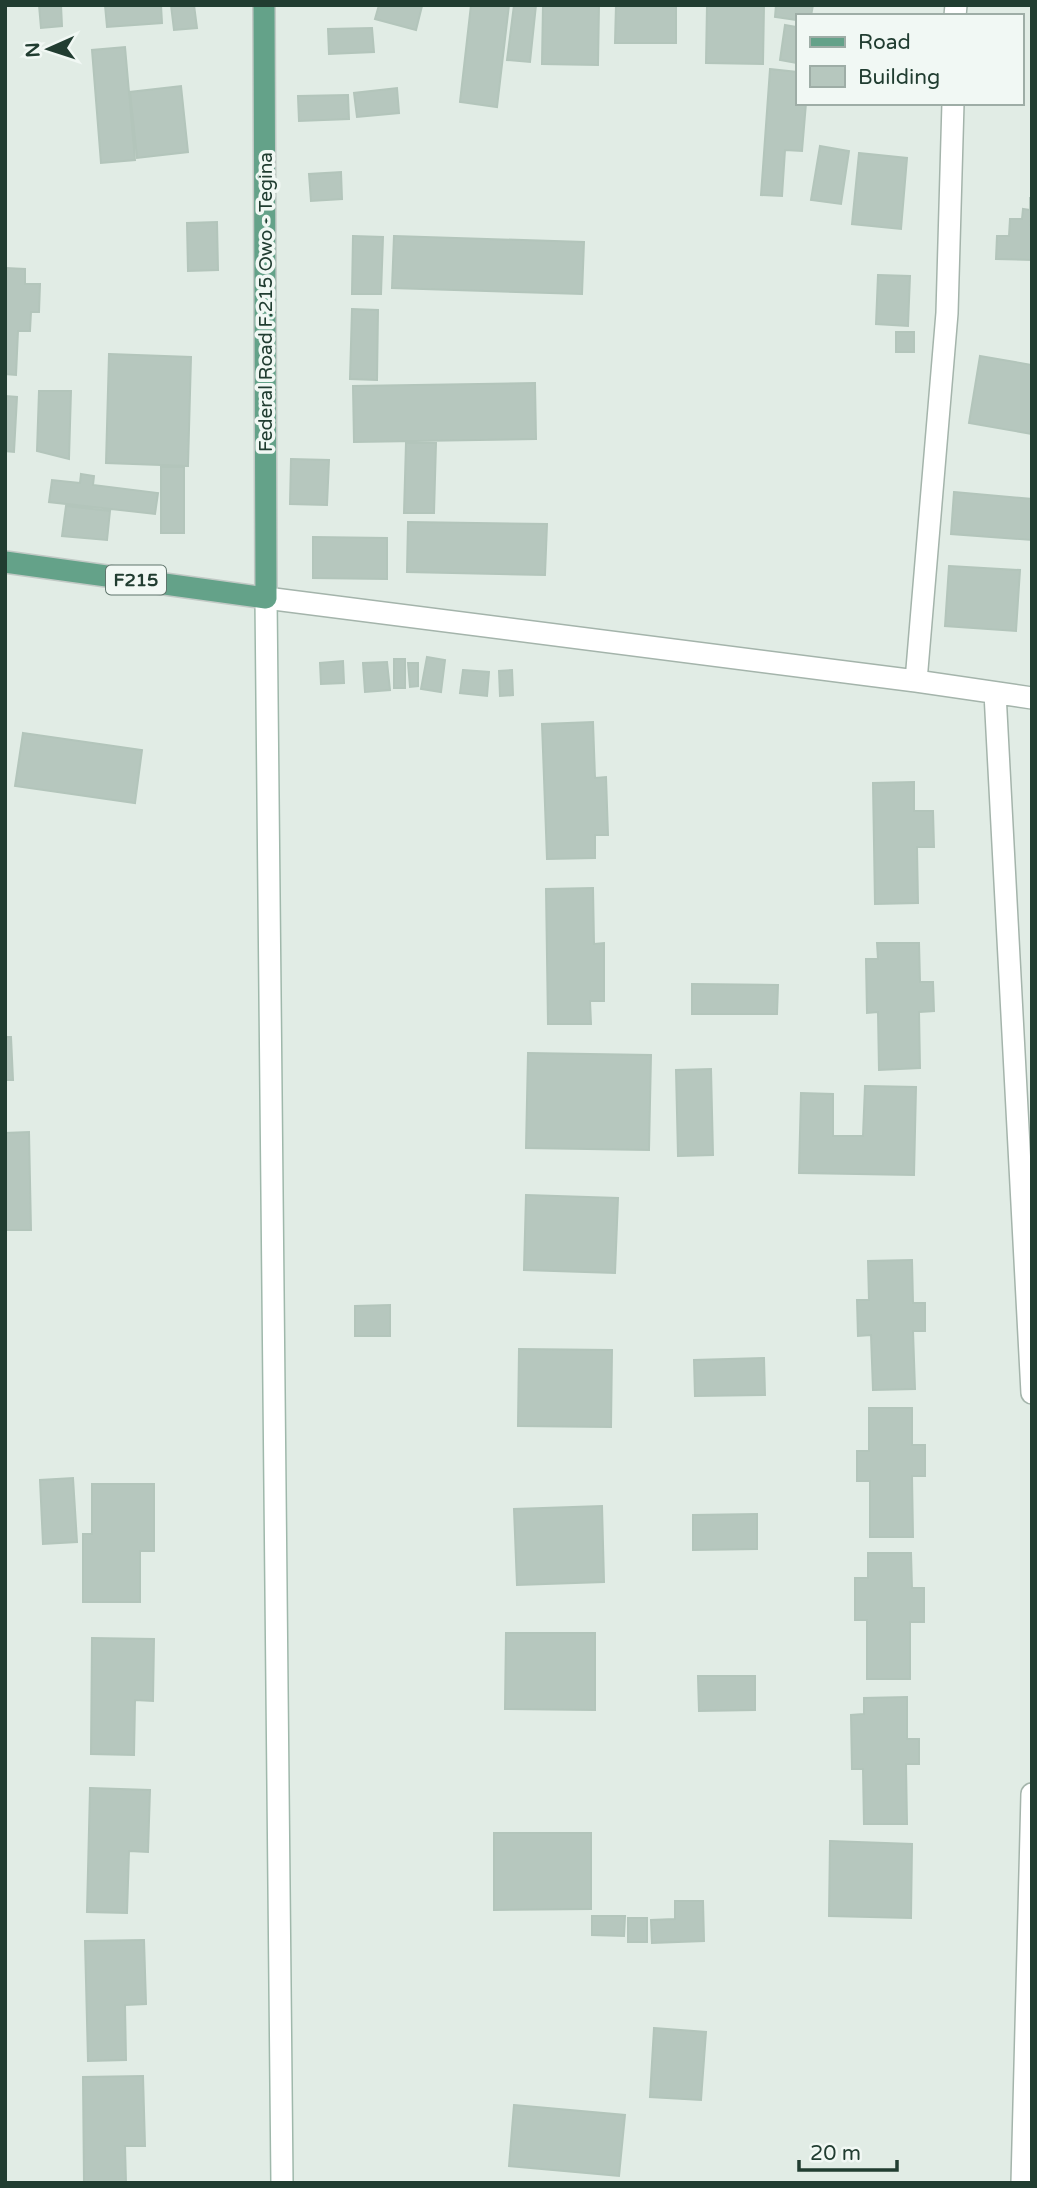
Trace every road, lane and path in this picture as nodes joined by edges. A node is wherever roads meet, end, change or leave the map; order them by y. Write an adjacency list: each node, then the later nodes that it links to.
1 (264, 5): 4 (main road, Federal Road F.215 Owo - Tegina)
2 (953, 105): 5 (street)
3 (5, 562): 4 (main road, F215)
4 (267, 598): 5 (street); 10 (street)
5 (916, 681): 6 (street)
6 (996, 693): 7 (street); 8 (street)
7 (1032, 698)
8 (1032, 1394)
9 (1032, 1794): 11 (street)
10 (282, 2183)
11 (1022, 2183)

